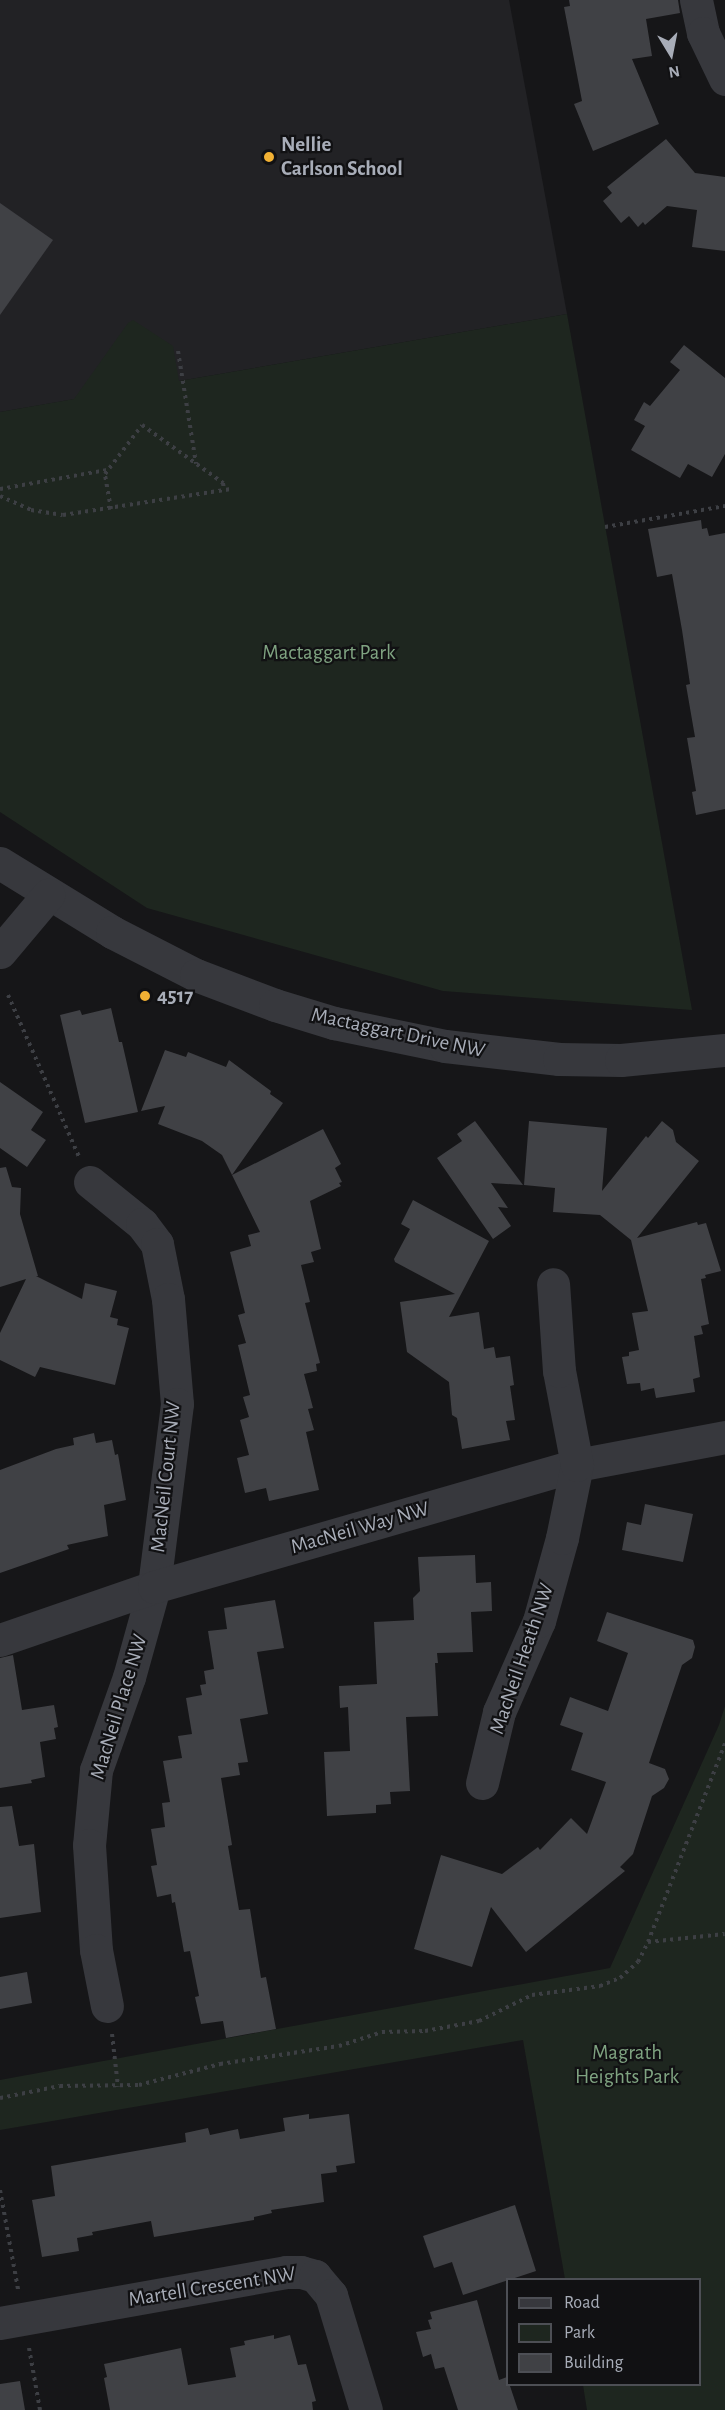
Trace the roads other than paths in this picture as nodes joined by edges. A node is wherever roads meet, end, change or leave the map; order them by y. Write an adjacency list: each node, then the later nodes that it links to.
1 (696, 0): 2 (street)
2 (725, 79)
3 (0, 863): 4 (street, Mactaggart Drive NW)
4 (48, 895): 5 (street); 6 (street, Mactaggart Drive NW)
5 (0, 952)
6 (725, 1050)
7 (90, 1182): 11 (street, MacNeil Court NW)
8 (553, 1284): 10 (street)
9 (725, 1437): 10 (street, MacNeil Way NW)
10 (577, 1465): 11 (street, MacNeil Way NW); 13 (street, MacNeil Heath NW)
11 (154, 1587): 12 (street, MacNeil Way NW); 14 (street, MacNeil Place NW)
12 (0, 1640)
13 (482, 1783)
14 (107, 2006)
15 (16, 2320): 16 (street, Martell Crescent NW)
16 (366, 2410)

